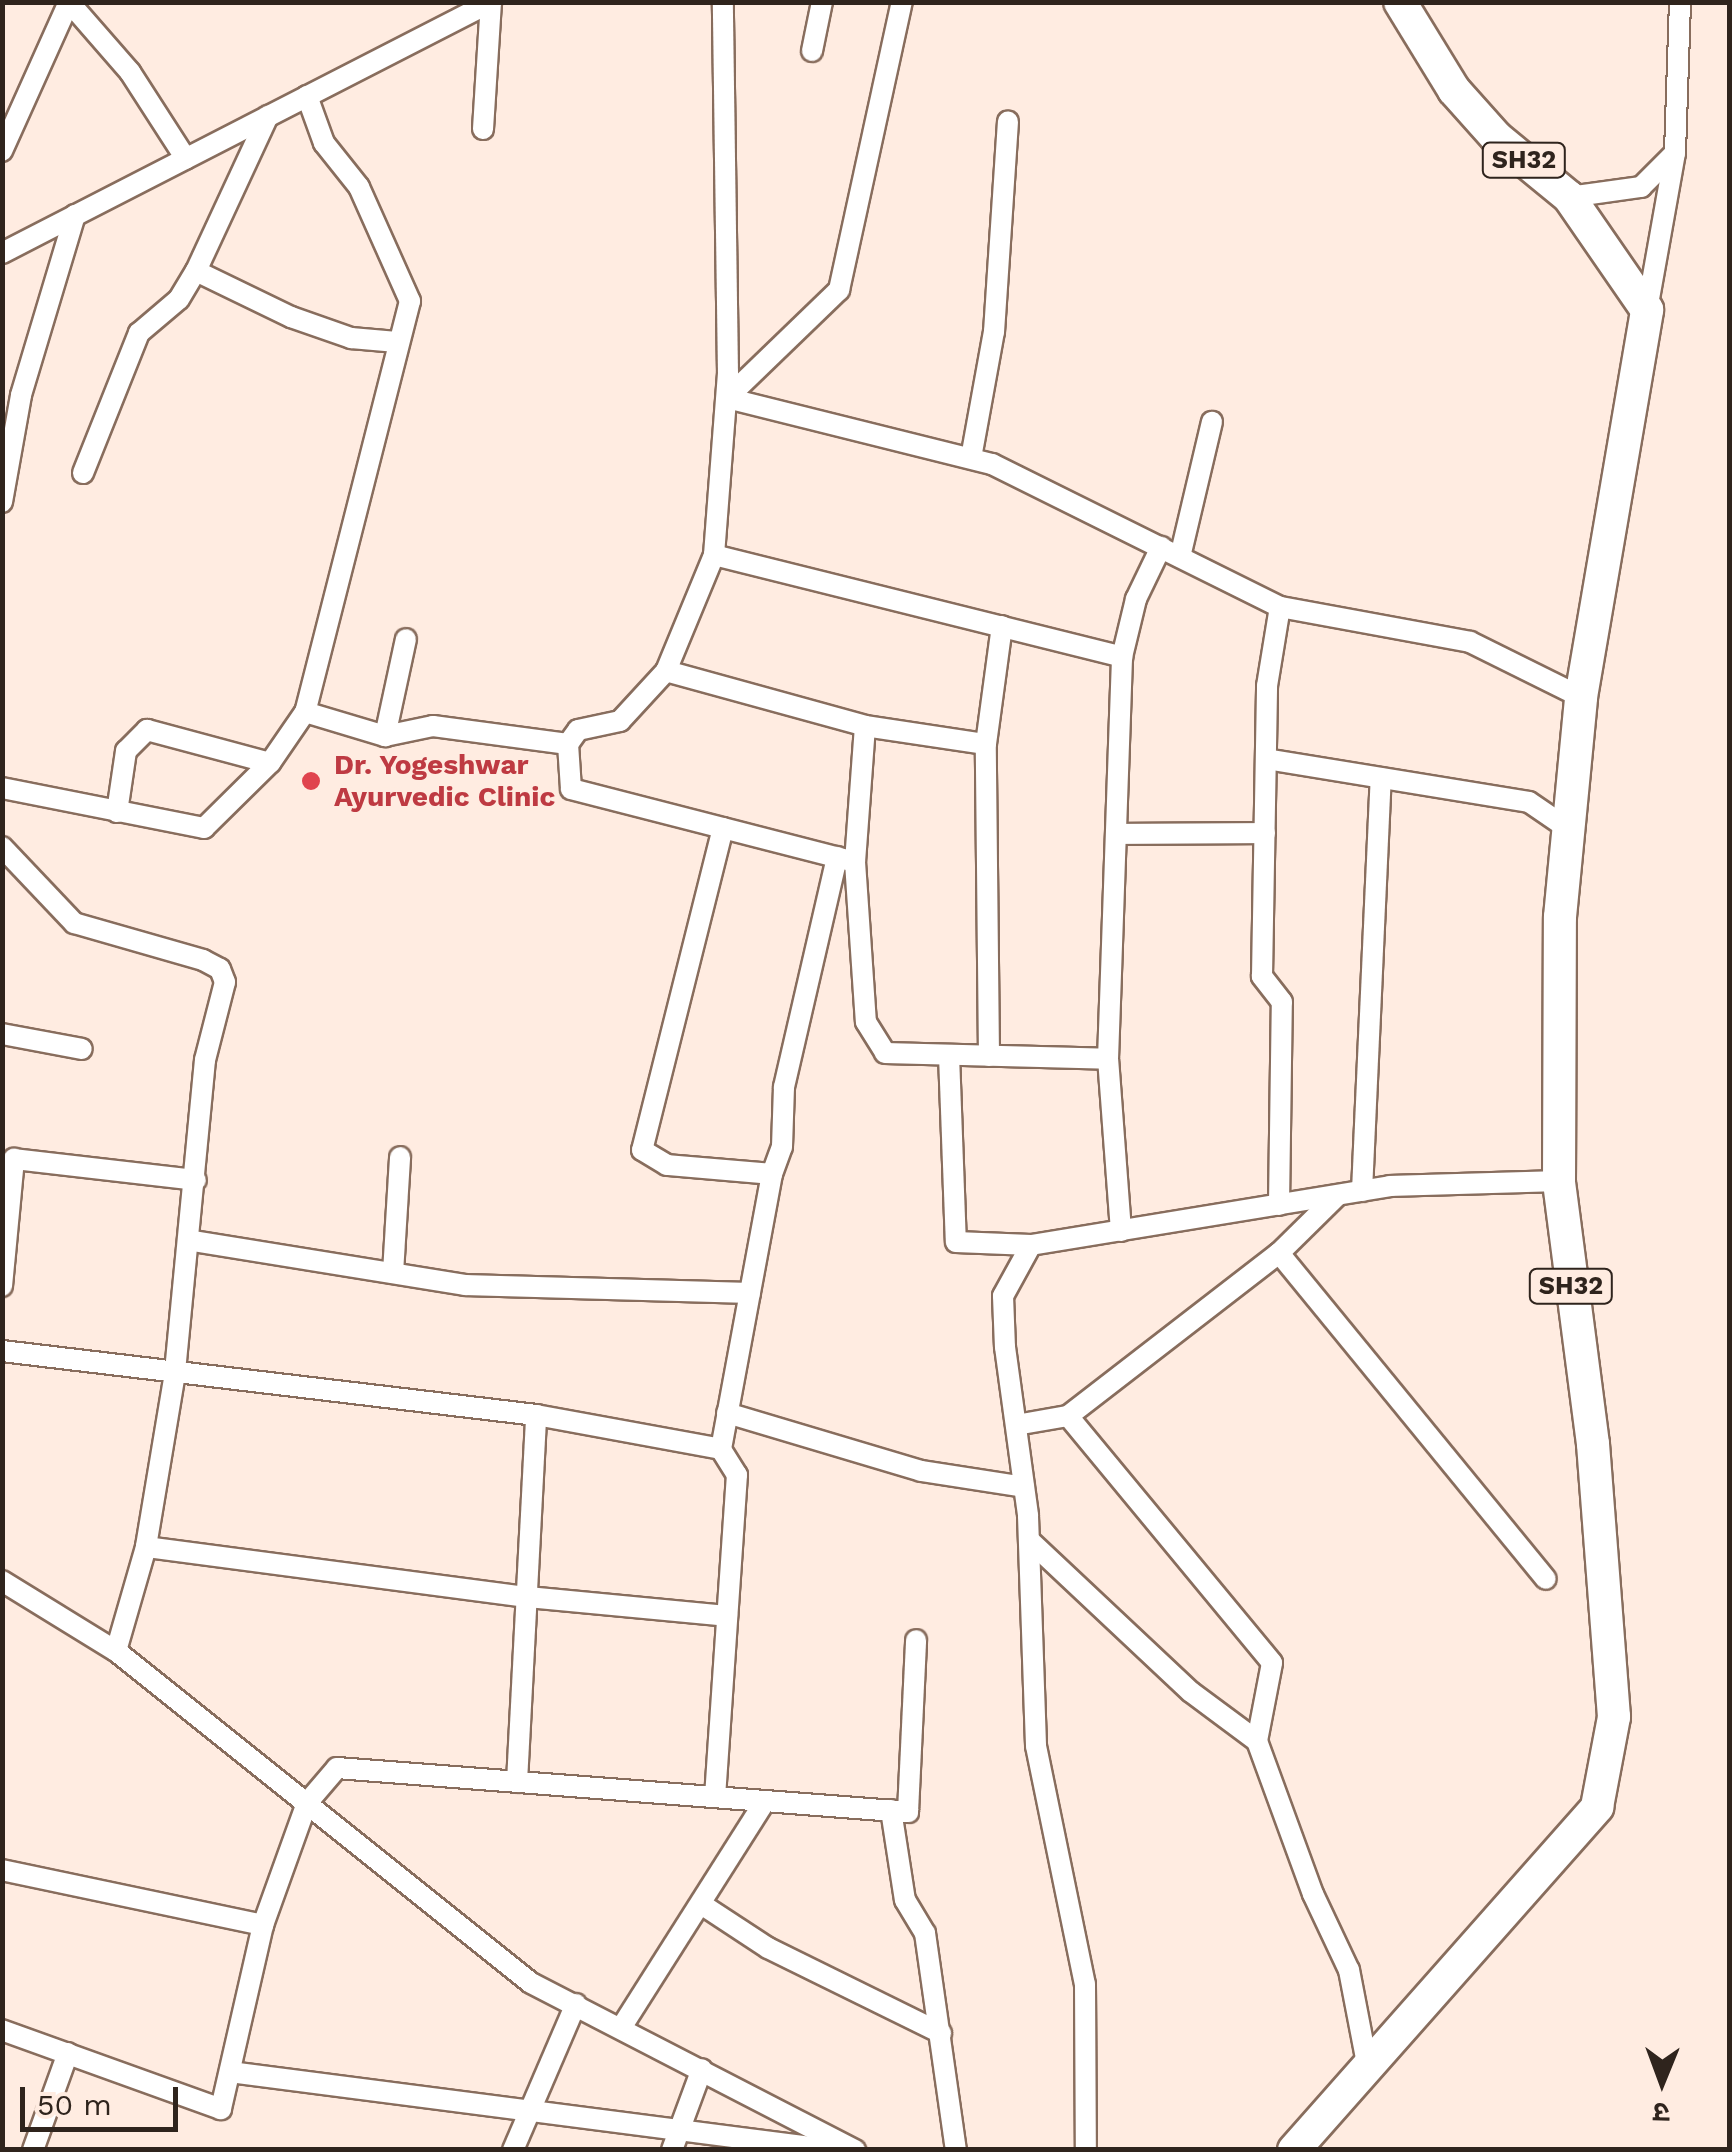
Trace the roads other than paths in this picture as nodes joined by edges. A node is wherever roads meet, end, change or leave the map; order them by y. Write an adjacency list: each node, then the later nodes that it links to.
1 (69, 2): 12 (street); 14 (street)
2 (724, 2): 21 (street)
3 (822, 2): 7 (street)
4 (902, 2): 21 (street)
5 (1680, 2): 13 (street)
6 (1400, 4): 15 (main road, SH32)
7 (812, 51)
8 (307, 96): 9 (street); 11 (street); 20 (street)
9 (268, 116): 14 (street); 18 (street)
10 (1008, 121): 23 (street)
11 (483, 129)
12 (2, 150)
13 (1675, 153): 15 (street); 19 (street)
14 (186, 158): 16 (street)
15 (1569, 197): 19 (main road, SH32)
16 (75, 215): 17 (street); 25 (street)
17 (2, 252)
18 (196, 270): 20 (street); 24 (street)
19 (1647, 310): 33 (main road, SH32)
20 (397, 342): 34 (street)
21 (727, 398): 23 (street); 27 (street)
22 (1212, 422): 26 (street)
23 (971, 458): 26 (street)
24 (83, 473)
25 (2, 502)
26 (1171, 552): 28 (street); 31 (street)
27 (714, 554): 29 (street); 32 (street)
28 (1280, 607): 33 (street); 39 (street)
29 (1002, 626): 31 (street); 38 (street)
30 (406, 639): 36 (street)
31 (1122, 657): 47 (street)
32 (666, 671): 35 (street); 37 (street)
33 (1581, 697): 45 (main road, SH32)
34 (305, 712): 36 (street); 40 (street)
35 (865, 726): 38 (street); 49 (street)
36 (385, 736): 37 (street)
37 (568, 744): 44 (street)
38 (986, 744): 53 (street)
39 (1266, 760): 41 (street); 46 (street)
40 (270, 763): 43 (street); 43 (street)
41 (1381, 778): 45 (street); 59 (street)
42 (2, 788): 43 (street)
43 (117, 812)
44 (723, 828): 49 (street); 56 (street)
45 (1570, 830): 58 (main road, SH32)
46 (1265, 833): 47 (street); 61 (street)
47 (1116, 834): 54 (street)
48 (2, 847): 57 (street)
49 (846, 859): 52 (street); 56 (street)
50 (2, 1034): 51 (street)
51 (82, 1049)
52 (949, 1055): 53 (street); 64 (street)
53 (989, 1056): 54 (street)
54 (1108, 1058): 62 (street)
55 (400, 1157): 66 (street)
56 (772, 1174): 68 (street)
57 (196, 1180): 63 (street); 67 (street)
58 (1558, 1181): 59 (street); 100 (main road, SH32)
59 (1362, 1191): 60 (street)
60 (1337, 1196): 61 (street); 65 (street)
61 (1279, 1206): 62 (street)
62 (1121, 1231): 64 (street)
63 (192, 1241): 66 (street); 70 (street)
64 (1031, 1245): 74 (street)
65 (1280, 1252): 73 (street); 79 (street)
66 (393, 1273): 68 (street)
67 (2, 1286)
68 (750, 1293): 71 (street)
69 (2, 1351): 70 (street)
70 (175, 1373): 72 (street); 78 (street)
71 (727, 1413): 75 (street); 76 (street)
72 (536, 1416): 75 (street); 81 (street)
73 (1068, 1416): 74 (street); 85 (street)
74 (1016, 1425): 76 (street)
75 (721, 1449): 82 (street)
76 (1024, 1487): 77 (street)
77 (1029, 1540): 85 (street); 109 (street)
78 (146, 1547): 81 (street); 84 (street)
79 (1546, 1580)
80 (2, 1581): 84 (street)
81 (527, 1597): 82 (street); 86 (street)
82 (727, 1616): 87 (street)
83 (916, 1640): 90 (street)
84 (116, 1651): 88 (street)
85 (1257, 1741): 100 (street)
86 (517, 1782): 87 (street); 88 (street)
87 (714, 1797): 89 (street)
88 (307, 1803): 93 (street); 94 (street)
89 (764, 1803): 90 (street); 92 (street)
90 (891, 1810): 97 (street)
91 (2, 1870): 93 (street)
92 (701, 1904): 95 (street); 97 (street)
93 (264, 1925): 101 (street)
94 (576, 2004): 95 (street); 102 (street)
95 (622, 2028): 99 (street)
96 (2, 2030): 98 (street)
97 (942, 2033): 108 (street)
98 (68, 2053): 101 (street); 104 (street)
99 (702, 2069): 103 (street); 107 (street)
100 (1368, 2069): 110 (main road, SH32)
101 (230, 2072): 102 (street)
102 (529, 2110): 103 (street); 105 (street)
103 (675, 2140): 106 (street)
104 (33, 2150)
105 (513, 2150)
106 (834, 2150)
107 (855, 2150)
108 (956, 2150)
109 (1086, 2150)
110 (1294, 2150)

